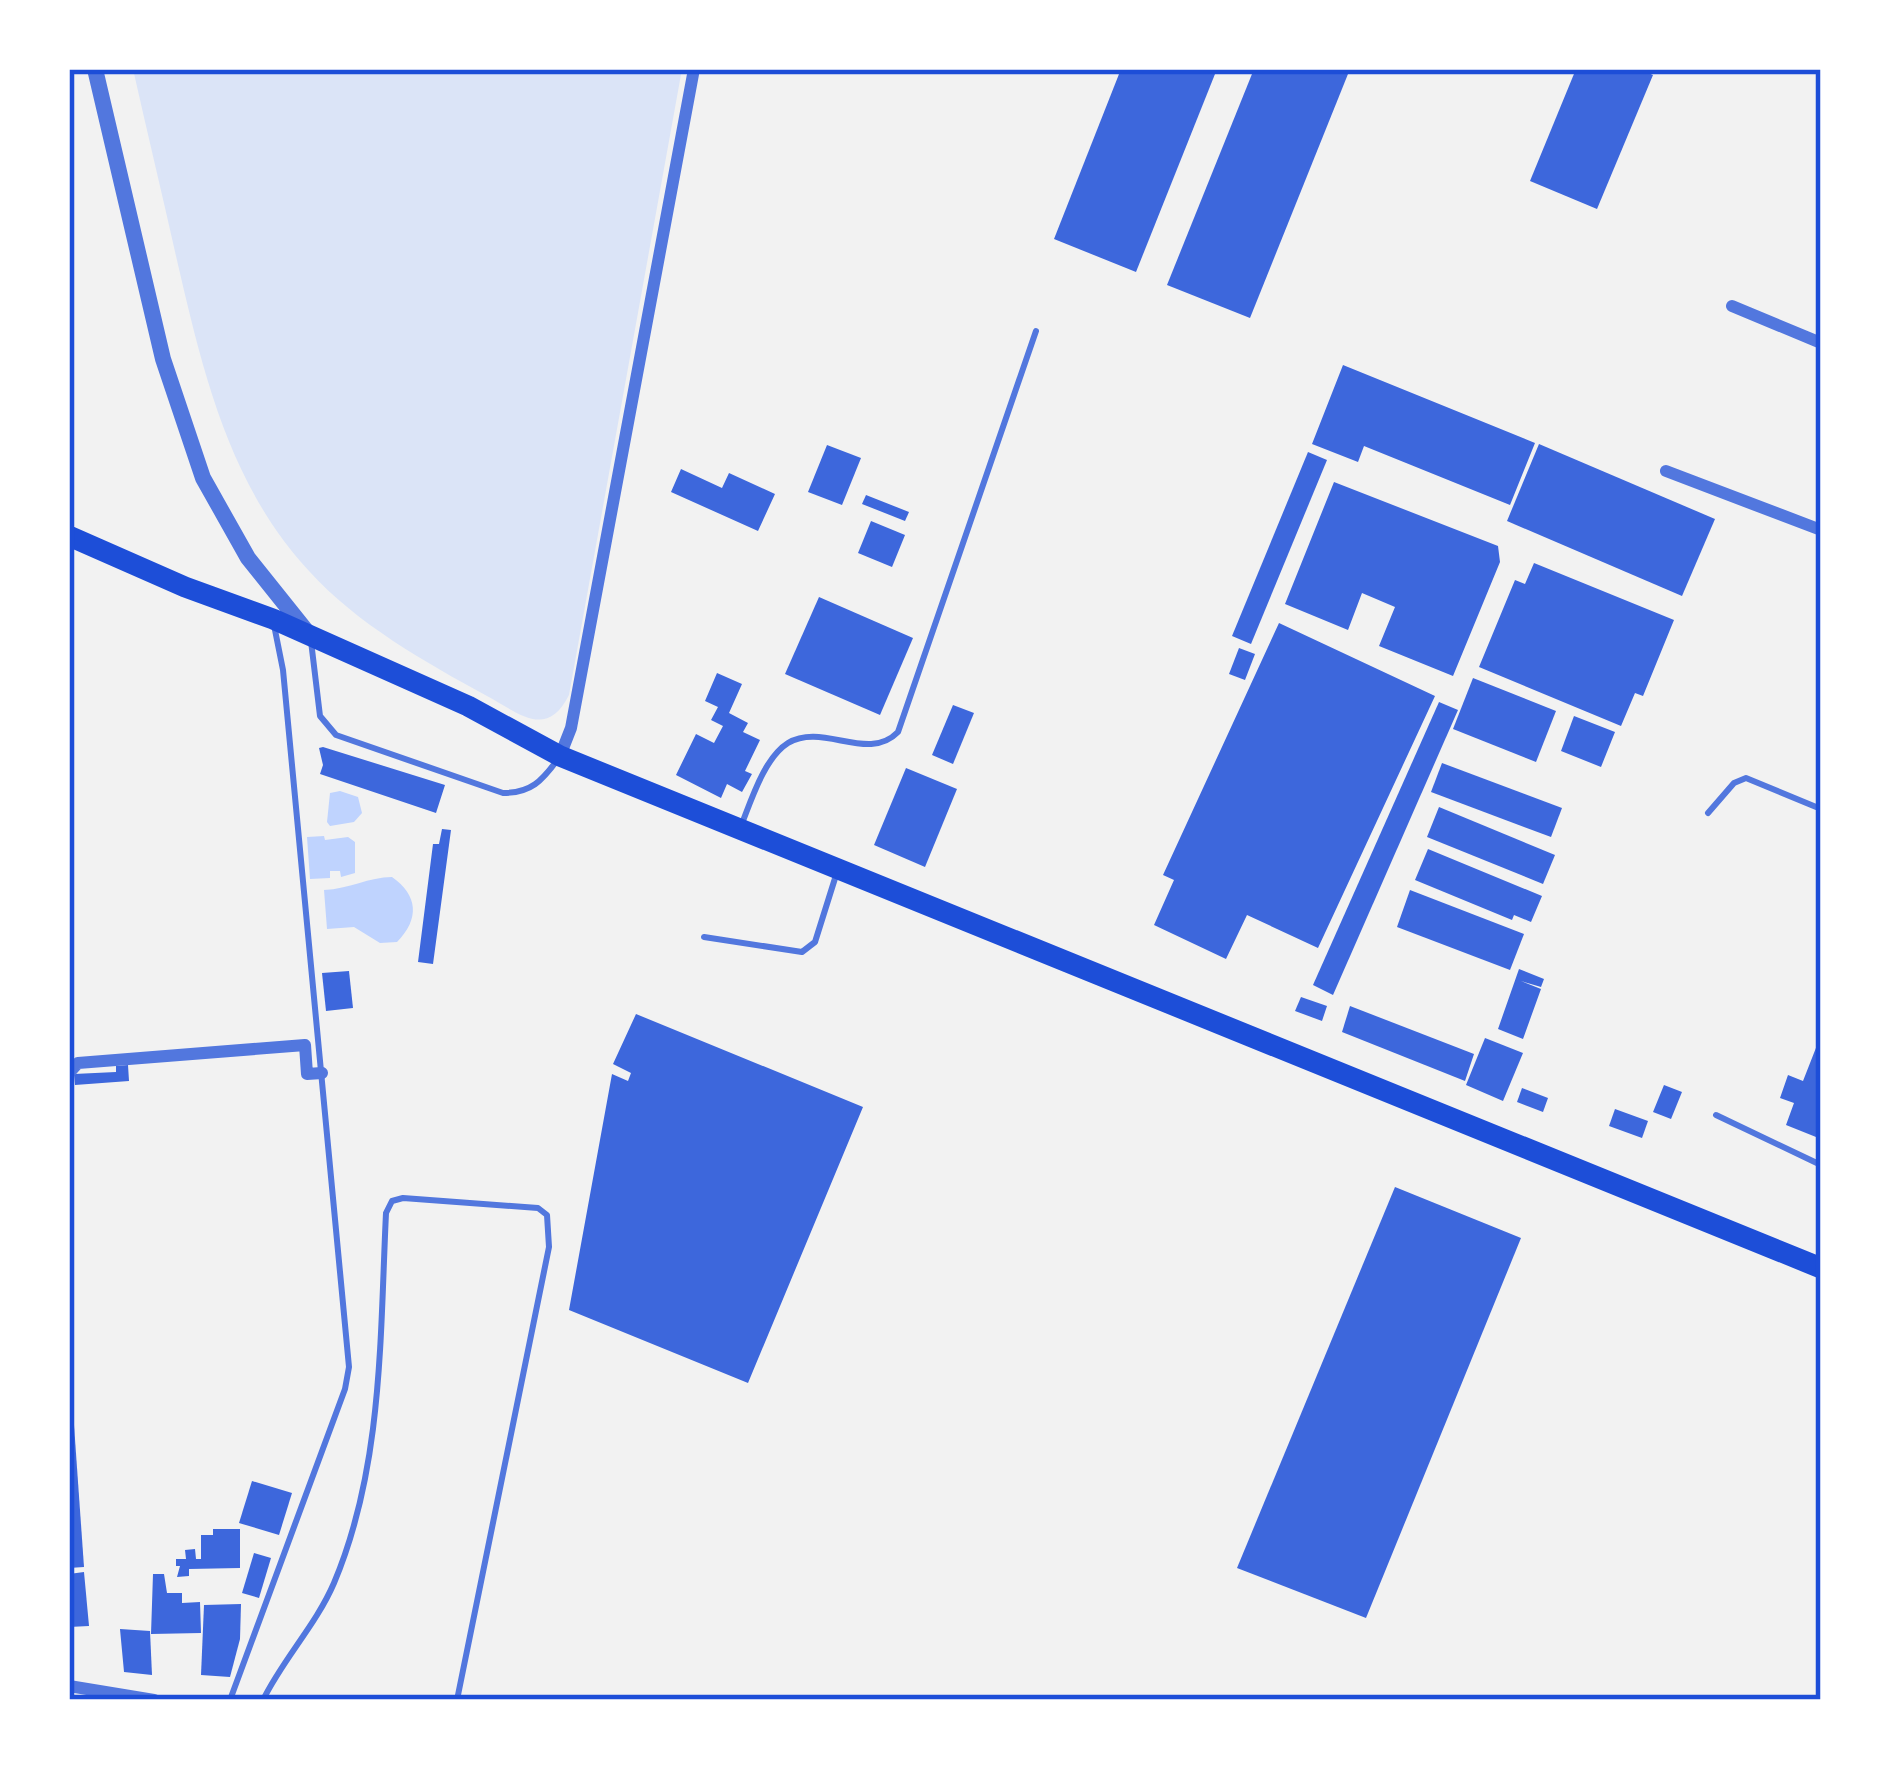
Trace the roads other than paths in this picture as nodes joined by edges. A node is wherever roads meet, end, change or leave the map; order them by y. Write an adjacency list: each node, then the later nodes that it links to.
1 (95, 69): 10 (street)
2 (694, 69): 11 (street)
3 (1732, 307): 5 (street)
4 (1036, 331): 14 (lane)
5 (1821, 343)
6 (1666, 470): 7 (street)
7 (1821, 530)
8 (69, 536): 9 (main road)
9 (273, 619): 10 (main road); 18 (lane)
10 (310, 635): 11 (main road); 11 (lane)
11 (560, 756): 14 (main road)
12 (1821, 809): 13 (lane)
13 (1708, 813)
14 (740, 829): 15 (main road)
15 (838, 869): 16 (lane); 21 (main road)
16 (704, 937)
17 (69, 1073): 18 (street)
18 (322, 1073): 25 (lane)
19 (1716, 1114): 20 (lane)
20 (1821, 1165)
21 (1821, 1268)
22 (69, 1688): 23 (street)
23 (115, 1696): 24 (street)
24 (154, 1700)
25 (230, 1700)
26 (262, 1700): 27 (lane)
27 (457, 1700)

